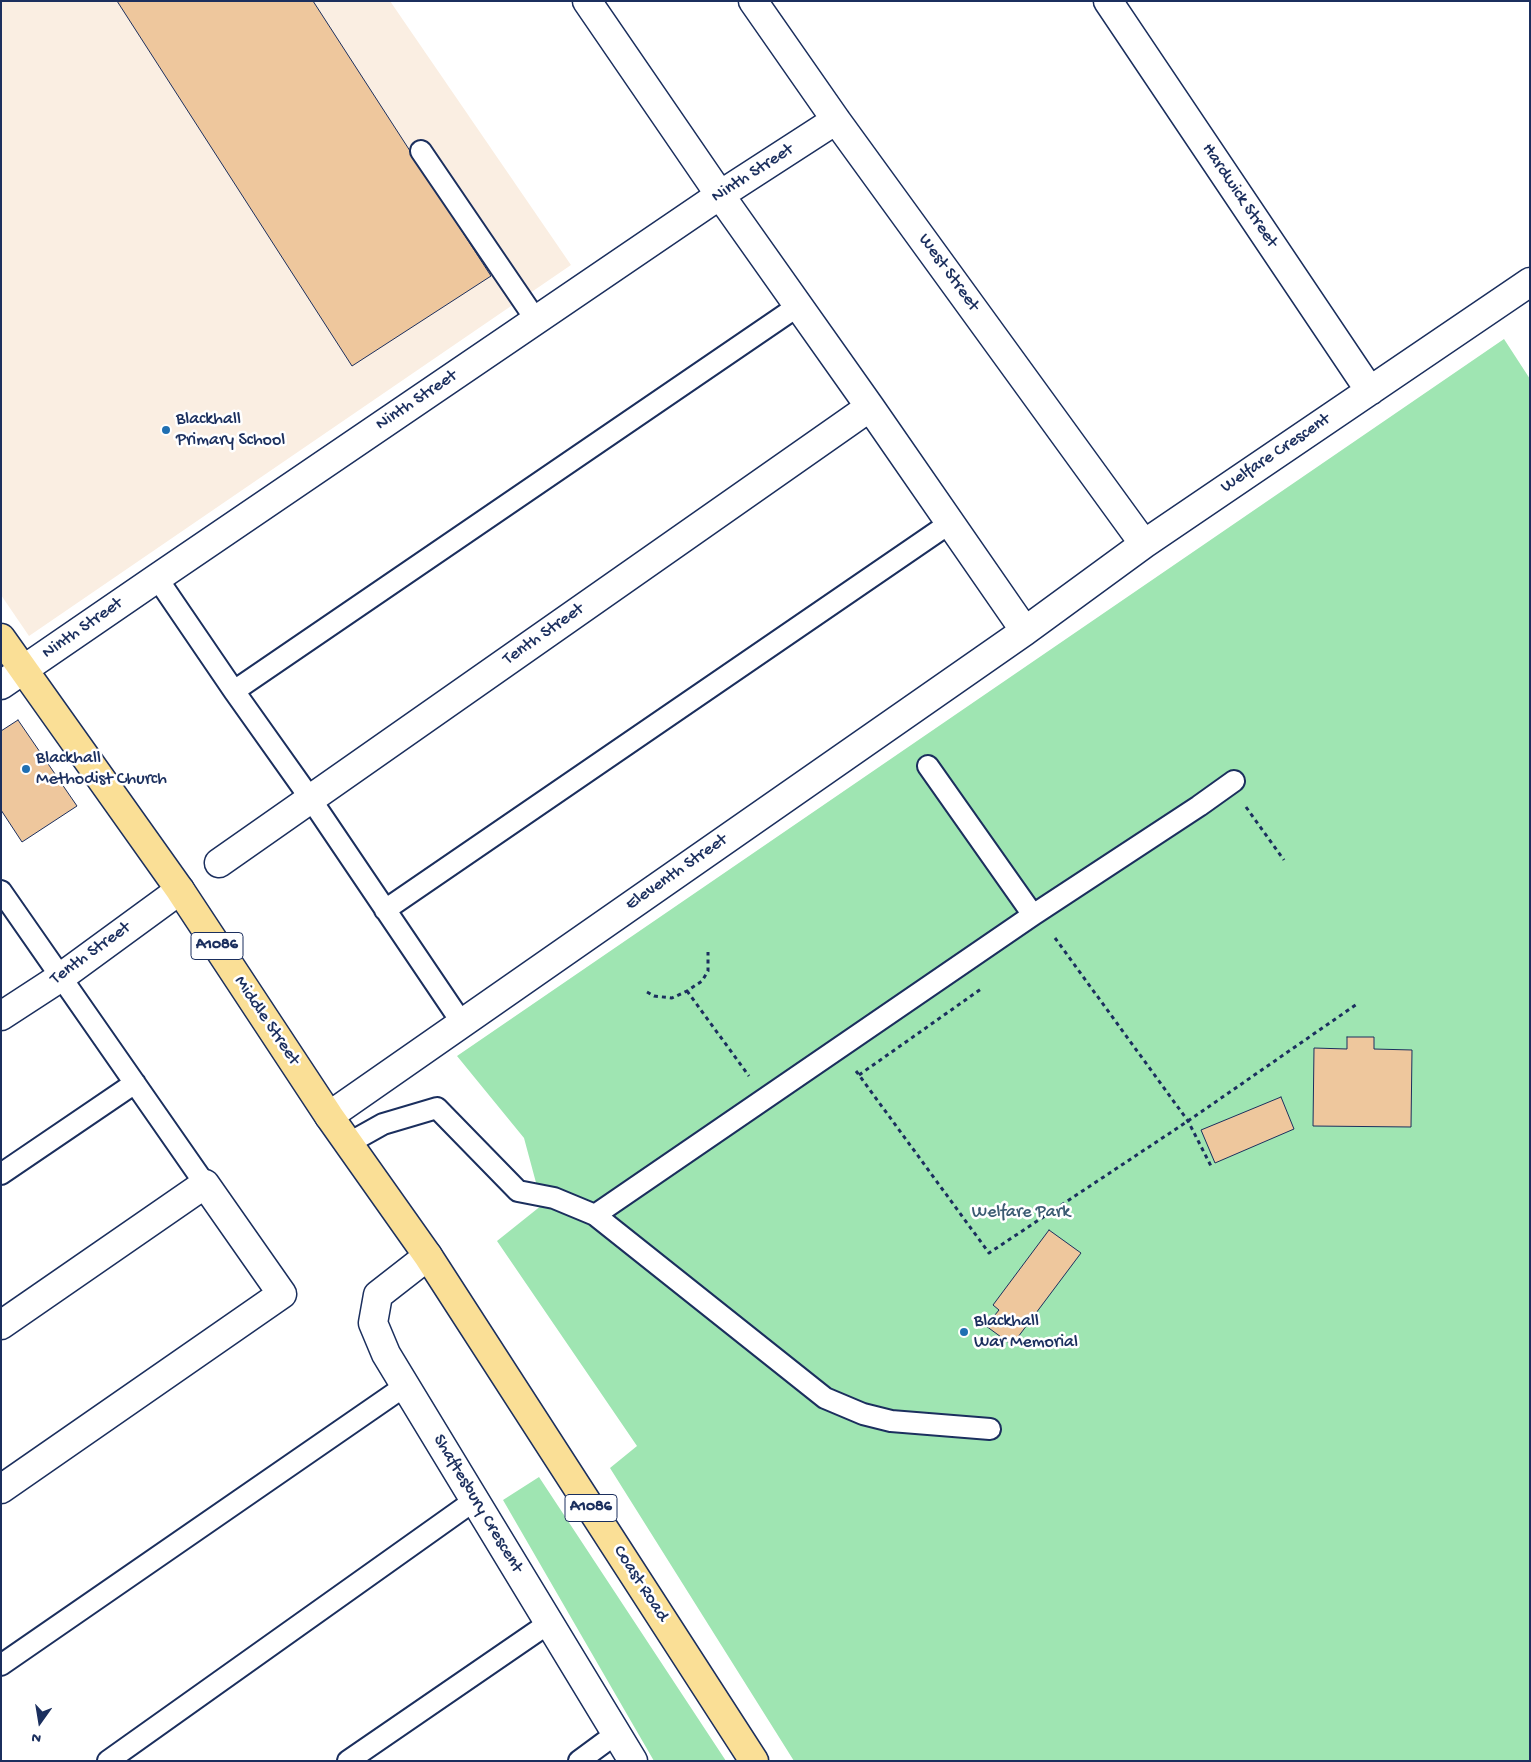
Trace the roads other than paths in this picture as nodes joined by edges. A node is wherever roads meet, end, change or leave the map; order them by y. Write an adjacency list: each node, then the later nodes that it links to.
1 (587, 1): 6 (street)
2 (753, 1): 4 (street, West Street)
3 (1108, 1): 10 (street, Hardwick Street)
4 (836, 120): 6 (street, Ninth Street); 13 (street, West Street)
5 (421, 151): 9 (lane)
6 (720, 195): 8 (street); 9 (street, Ninth Street)
7 (1530, 282): 10 (street, Welfare Crescent)
8 (798, 306): 11 (street); 19 (lane)
9 (536, 320): 14 (street, Ninth Street)
10 (1370, 391): 13 (street, Welfare Crescent)
11 (870, 407): 12 (street); 22 (street, Tenth Street)
12 (950, 523): 15 (street); 26 (lane)
13 (1144, 544): 15 (street, Welfare Crescent)
14 (157, 578): 17 (street, Ninth Street); 19 (lane)
15 (1025, 631): 30 (street, Eleventh Street)
16 (1, 638): 17 (main road, Middle Street / A1086)
17 (24, 670): 18 (street, Ninth Street); 24 (main road, Middle Street / A1086)
18 (1, 686)
19 (234, 691): 22 (lane)
20 (928, 766): 27 (lane)
21 (1231, 784): 27 (lane)
22 (310, 798): 23 (street, Tenth Street); 26 (lane)
23 (219, 863)
24 (180, 890): 28 (street, Tenth Street); 32 (main road, Middle Street / A1086)
25 (1, 891): 28 (lane)
26 (385, 910): 30 (lane)
27 (1033, 915): 36 (lane)
28 (61, 976): 29 (street, Tenth Street); 31 (lane)
29 (1, 1016)
30 (462, 1022): 32 (street, Eleventh Street)
31 (135, 1083): 34 (lane); 35 (lane)
32 (329, 1116): 33 (main road, Middle Street / A1086)
33 (349, 1142): 36 (lane); 37 (main road, Middle Street / A1086)
34 (1, 1174)
35 (205, 1184): 38 (street); 41 (street)
36 (595, 1215): 40 (lane)
37 (428, 1256): 39 (street, Shaftesbury Crescent); 50 (main road, Coast Road / A1086)
38 (1, 1325)
39 (405, 1386): 42 (street, Shaftesbury Crescent); 44 (lane)
40 (990, 1429)
41 (1, 1489)
42 (475, 1500): 43 (street, Shaftesbury Crescent); 46 (lane)
43 (549, 1623): 45 (street, Shaftesbury Crescent); 47 (lane)
44 (1, 1666)
45 (617, 1733): 48 (lane); 49 (street, Shaftesbury Crescent)
46 (108, 1761)
47 (348, 1761)
48 (578, 1761)
49 (634, 1761)
50 (754, 1761)

